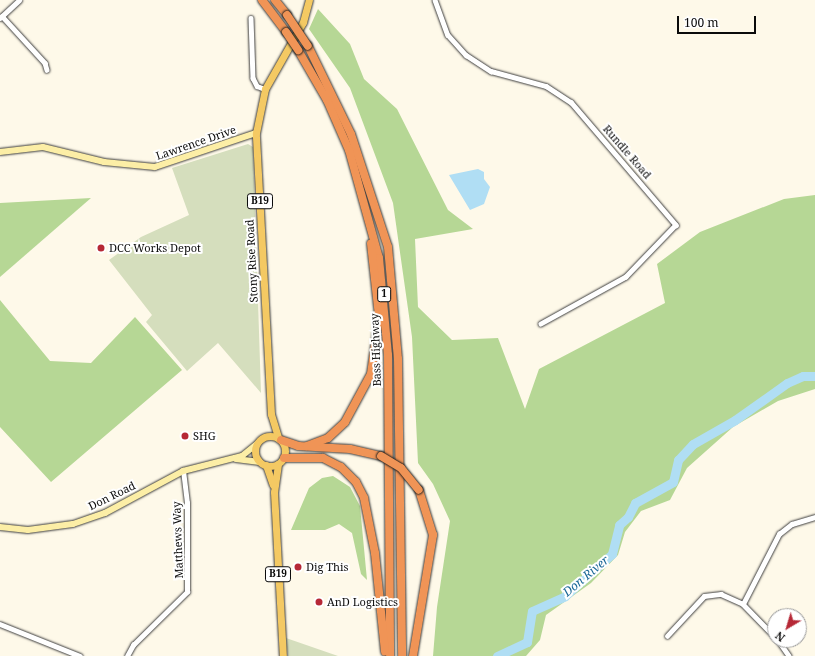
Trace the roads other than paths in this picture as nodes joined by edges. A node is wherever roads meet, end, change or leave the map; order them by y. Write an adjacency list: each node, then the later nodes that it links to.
1 (20, 0): 6 (street)
2 (262, 0): 12 (highway, Bass Highway / 1, bridge)
3 (275, 0): 37 (highway, Bass Highway / 1, bridge)
4 (309, 0): 9 (main road, Stony Rise Road / B19)
5 (435, 0): 13 (street, Rundle Road)
6 (1, 17): 8 (street)
7 (250, 18): 9 (street)
8 (47, 70)
9 (265, 89): 10 (main road, Stony Rise Road / B19)
10 (256, 132): 11 (main road, Lawrence Drive); 14 (main road, Stony Rise Road / B19)
11 (0, 152)
12 (365, 199): 18 (highway); 36 (highway, Bass Highway / 1)
13 (541, 324)
14 (271, 414): 15 (main road, Stony Rise Road / B19); 16 (main road, Stony Rise Road / B19)
15 (264, 437): 16 (main road); 17 (main road)
16 (280, 439): 18 (highway); 20 (main road, B19)
17 (256, 444): 19 (main road, Don Road); 21 (main road, B19)
18 (307, 446): 38 (highway, bridge)
19 (228, 460): 21 (main road, Don Road); 22 (main road, Don Road)
20 (281, 461): 21 (main road); 23 (main road, B19); 35 (highway)
21 (263, 464): 23 (main road, B19)
22 (183, 471): 25 (main road, Don Road); 33 (street, Matthews Way)
23 (274, 492): 34 (main road, B19)
24 (815, 517): 26 (street)
25 (0, 527)
26 (743, 604): 28 (street); 29 (street)
27 (0, 624): 30 (street)
28 (767, 629)
29 (667, 636)
30 (63, 650): 31 (street); 32 (street)
31 (60, 656)
32 (80, 656)
33 (127, 656)
34 (283, 656)
35 (386, 656)
36 (390, 656)
37 (402, 656)
38 (412, 656)

